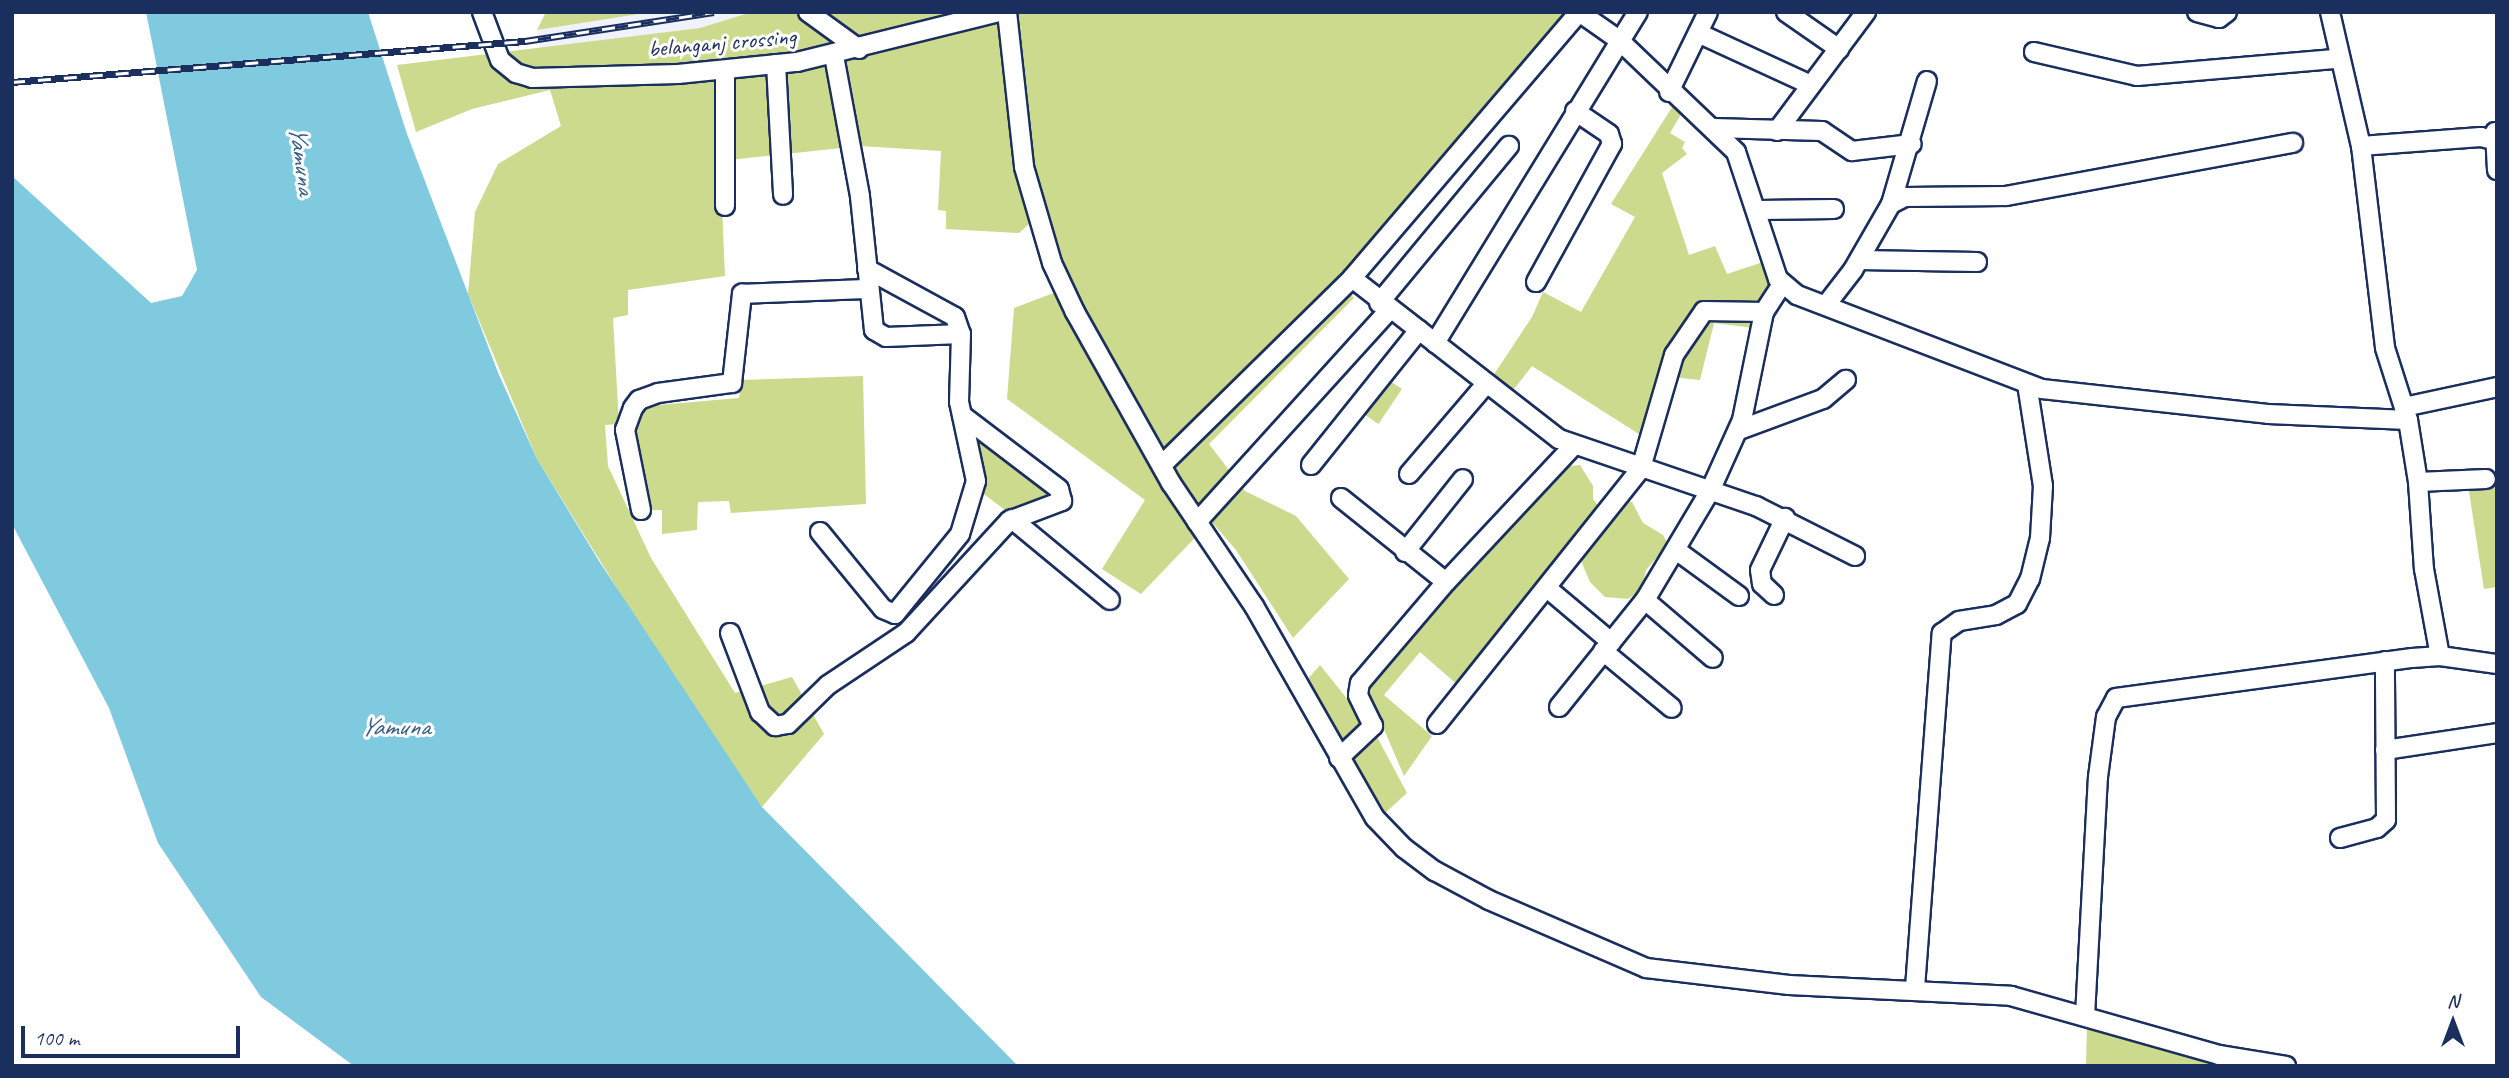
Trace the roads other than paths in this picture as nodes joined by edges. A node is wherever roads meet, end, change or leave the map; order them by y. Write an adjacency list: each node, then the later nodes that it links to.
1 (482, 12): 21 (street, belanganj crossing)
2 (808, 12): 15 (street)
3 (999, 12): 15 (street, belanganj crossing)
4 (1007, 12): 61 (street)
5 (1579, 12): 14 (street); 42 (street)
6 (1638, 12): 14 (street)
7 (1708, 12): 13 (street)
8 (1786, 12): 16 (street)
9 (1865, 12): 16 (street)
10 (2197, 12): 11 (street)
11 (2227, 12)
12 (2330, 12): 19 (street)
13 (1698, 33): 23 (street); 24 (street)
14 (1619, 40): 24 (street); 25 (street)
15 (859, 49): 18 (street, belanganj crossing)
16 (1839, 49): 23 (street)
17 (2034, 52): 19 (street)
18 (834, 56): 20 (street, belanganj crossing); 41 (street)
19 (2337, 59): 32 (street)
20 (776, 64): 21 (street, belanganj crossing); 34 (street)
21 (726, 70): 36 (street)
22 (1927, 81): 30 (street)
23 (1811, 85): 27 (street)
24 (1670, 92): 26 (street)
25 (1575, 111): 43 (street); 51 (street)
26 (1713, 128): 27 (street); 38 (street)
27 (1777, 131): 30 (street)
28 (2496, 138): 32 (street); 33 (street)
29 (2293, 143): 35 (street)
30 (1912, 144): 35 (street)
31 (1509, 146): 47 (street)
32 (2361, 146): 56 (street)
33 (2497, 170)
34 (783, 195)
35 (1891, 204): 39 (street)
36 (726, 206)
37 (1834, 209): 38 (street)
38 (1759, 210): 44 (street)
39 (1858, 260): 40 (street); 46 (street)
40 (1977, 262)
41 (867, 269): 45 (street); 50 (street)
42 (1352, 278): 47 (street); 61 (street)
43 (1536, 282)
44 (1782, 284): 46 (street); 48 (street)
45 (869, 289): 50 (street); 69 (street)
46 (1826, 305): 53 (street)
47 (1384, 307): 49 (street); 72 (street)
48 (1764, 312): 58 (street); 62 (street)
49 (1419, 330): 51 (street); 60 (street)
50 (961, 334): 57 (street)
51 (1435, 342): 54 (street)
52 (1846, 380): 58 (street)
53 (2027, 384): 56 (street); 96 (street)
54 (1485, 385): 59 (street); 63 (street)
55 (2497, 387): 56 (street)
56 (2406, 413): 66 (street)
57 (962, 415): 71 (street); 73 (street)
58 (1739, 430): 67 (street)
59 (1574, 445): 62 (street); 77 (street)
60 (1311, 465)
61 (1162, 466): 72 (street)
62 (1641, 468): 67 (street); 78 (street)
63 (1409, 474)
64 (1463, 479): 75 (street)
65 (2486, 479): 66 (street)
66 (2418, 482): 85 (street)
67 (1710, 491): 70 (street); 74 (street)
68 (1342, 498): 75 (street)
69 (642, 510)
70 (1785, 518): 76 (street); 79 (street)
71 (1012, 519): 81 (street); 83 (street)
72 (1198, 522): 94 (street)
73 (820, 532)
74 (1676, 550): 80 (street); 82 (street)
75 (1405, 552): 77 (street)
76 (1855, 556)
77 (1446, 582): 94 (street)
78 (1548, 588): 84 (street); 91 (street)
79 (1773, 595)
80 (1739, 596)
81 (1110, 600)
82 (1645, 600): 84 (street); 86 (street)
83 (730, 633)
84 (1607, 647): 89 (street); 90 (street)
85 (2440, 656): 87 (street); 88 (street)
86 (1713, 658)
87 (2385, 661): 93 (street); 97 (street)
88 (2497, 664)
89 (1559, 707)
90 (1672, 708)
91 (1437, 724)
92 (2497, 733): 93 (street)
93 (2385, 750): 95 (street)
94 (1339, 758): 96 (street)
95 (2340, 838)
96 (1914, 988): 97 (street)
97 (2085, 1016): 98 (street)
98 (2286, 1066)

